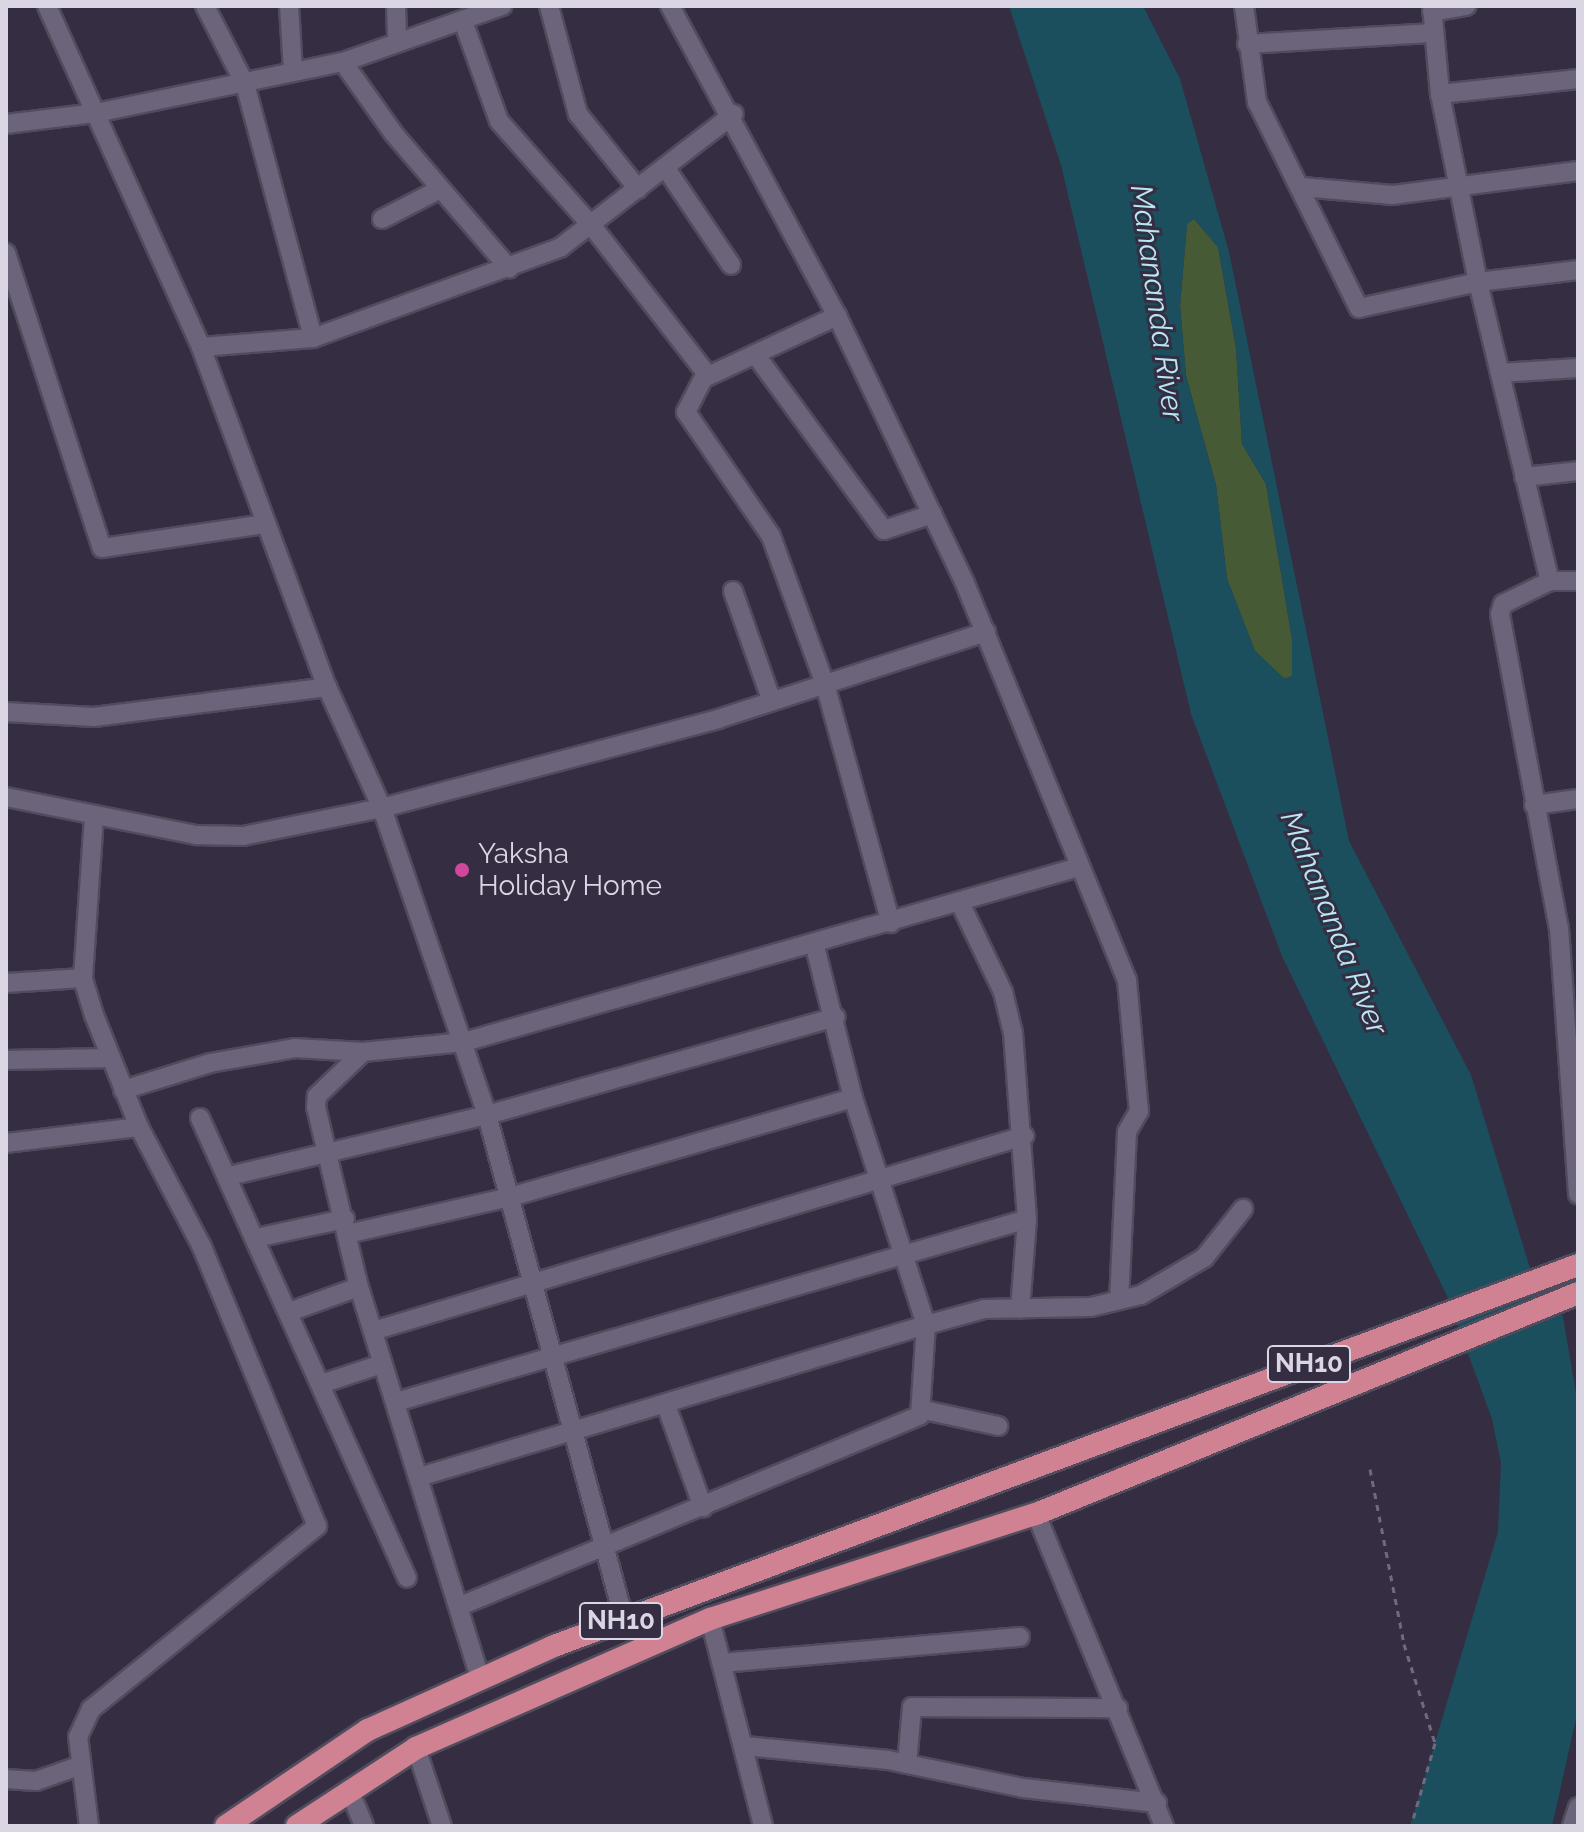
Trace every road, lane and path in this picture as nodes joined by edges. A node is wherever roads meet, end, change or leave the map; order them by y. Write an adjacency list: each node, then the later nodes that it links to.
1 (47, 6): 20 (street)
2 (205, 6): 18 (street)
3 (289, 6): 16 (street)
4 (396, 6): 13 (street)
5 (502, 6): 11 (street)
6 (549, 6): 28 (street)
7 (670, 6): 21 (street)
8 (1244, 6): 14 (street)
9 (1466, 6): 10 (street)
10 (1432, 9): 12 (street)
11 (463, 21): 13 (street); 30 (street)
12 (1434, 33): 14 (street); 19 (street)
13 (397, 42): 15 (street)
14 (1247, 44): 25 (street)
15 (343, 62): 16 (street); 27 (street)
16 (293, 72): 18 (street)
17 (1578, 79): 19 (street)
18 (245, 84): 20 (street); 37 (street)
19 (1440, 94): 26 (street)
20 (96, 113): 22 (street); 38 (street)
21 (734, 114): 23 (street); 36 (street)
22 (6, 124)
23 (665, 167): 28 (street); 32 (street)
24 (1578, 171): 26 (street)
25 (1302, 187): 26 (street); 35 (street)
26 (1459, 188): 35 (street)
27 (440, 189): 29 (street); 33 (street)
28 (638, 189): 30 (street)
29 (382, 219)
30 (592, 226): 33 (street); 42 (street)
31 (6, 253): 46 (street)
32 (731, 265)
33 (509, 268): 37 (street)
34 (1578, 270): 35 (street)
35 (1478, 282): 41 (street)
36 (837, 316): 39 (street); 45 (street)
37 (313, 338): 38 (street)
38 (201, 347): 46 (street)
39 (755, 354): 42 (street); 45 (street)
40 (1578, 368): 41 (street)
41 (1500, 373): 44 (street)
42 (706, 377): 51 (street)
43 (1578, 471): 44 (street)
44 (1524, 477): 47 (street)
45 (932, 514): 50 (street)
46 (265, 524): 52 (street)
47 (1550, 581): 48 (street); 57 (street)
48 (1578, 581)
49 (733, 591): 53 (street)
50 (986, 632): 51 (street); 60 (street)
51 (825, 684): 53 (street); 62 (street)
52 (327, 687): 54 (street); 58 (street)
53 (771, 699): 58 (street)
54 (6, 712)
55 (6, 797): 59 (street)
56 (1578, 799): 57 (street)
57 (1534, 805): 63 (street)
58 (382, 808): 59 (street); 69 (street)
59 (94, 815): 65 (street)
60 (1079, 867): 61 (street); 94 (street)
61 (961, 905): 62 (street); 78 (street)
62 (891, 923): 64 (street)
63 (1568, 929): 68 (street)
64 (814, 943): 67 (street); 69 (street)
65 (83, 978): 66 (street); 71 (street)
66 (6, 983)
67 (836, 1017): 74 (street); 75 (street)
68 (1570, 1026): 83 (street)
69 (464, 1042): 70 (street); 75 (street)
70 (363, 1052): 73 (street); 80 (street)
71 (109, 1058): 72 (street); 73 (street)
72 (6, 1060)
73 (123, 1090): 77 (street)
74 (853, 1098): 82 (street); 84 (street)
75 (487, 1115): 80 (street); 84 (street)
76 (200, 1118): 81 (street)
77 (139, 1127): 79 (street); 123 (street)
78 (1024, 1136): 82 (street); 86 (street)
79 (6, 1143)
80 (331, 1152): 81 (street); 87 (street)
81 (229, 1176): 88 (street)
82 (880, 1180): 89 (street); 92 (street)
83 (1578, 1194)
84 (510, 1197): 87 (street); 92 (street)
85 (1243, 1209): 94 (street)
86 (1027, 1219): 89 (street); 95 (street)
87 (346, 1226): 88 (street); 91 (street)
88 (256, 1238): 96 (street)
89 (905, 1257): 97 (street); 99 (street)
90 (1578, 1265): 114 (highway, NH10)
91 (359, 1287): 96 (street); 98 (street)
92 (531, 1287): 98 (street); 99 (street)
93 (1578, 1293): 110 (highway)
94 (1119, 1300): 95 (street)
95 (1020, 1309): 97 (street)
96 (289, 1312): 101 (street)
97 (926, 1325): 103 (street); 104 (street)
98 (373, 1331): 100 (street)
99 (553, 1358): 102 (street); 106 (street)
100 (382, 1364): 101 (street); 102 (street)
101 (321, 1384): 112 (street)
102 (396, 1402): 108 (street)
103 (666, 1405): 106 (street); 109 (street)
104 (924, 1410): 105 (street); 109 (street)
105 (998, 1426)
106 (574, 1431): 108 (street); 111 (street)
107 (1370, 1469): 135 (path)
108 (419, 1477): 113 (street)
109 (703, 1507): 111 (street)
110 (1036, 1514): 115 (highway); 119 (street)
111 (608, 1548): 113 (street); 114 (street)
112 (407, 1578)
113 (460, 1606): 118 (street)
114 (624, 1619): 118 (highway, NH10)
115 (710, 1619): 117 (street); 121 (highway)
116 (1020, 1637): 117 (street)
117 (722, 1663): 120 (street)
118 (480, 1677): 129 (highway, NH10)
119 (1118, 1708): 122 (street); 126 (street)
120 (745, 1746): 122 (street); 133 (street)
121 (416, 1748): 125 (highway); 132 (street)
122 (907, 1764): 126 (street)
123 (79, 1766): 124 (street); 128 (street)
124 (6, 1779)
125 (349, 1790): 130 (highway); 131 (street)
126 (1157, 1803): 134 (street)
127 (1578, 1807): 136 (street)
128 (89, 1826)
129 (226, 1826)
130 (297, 1826)
131 (364, 1826)
132 (442, 1826)
133 (763, 1826)
134 (1164, 1826)
135 (1411, 1826)
136 (1572, 1826)

